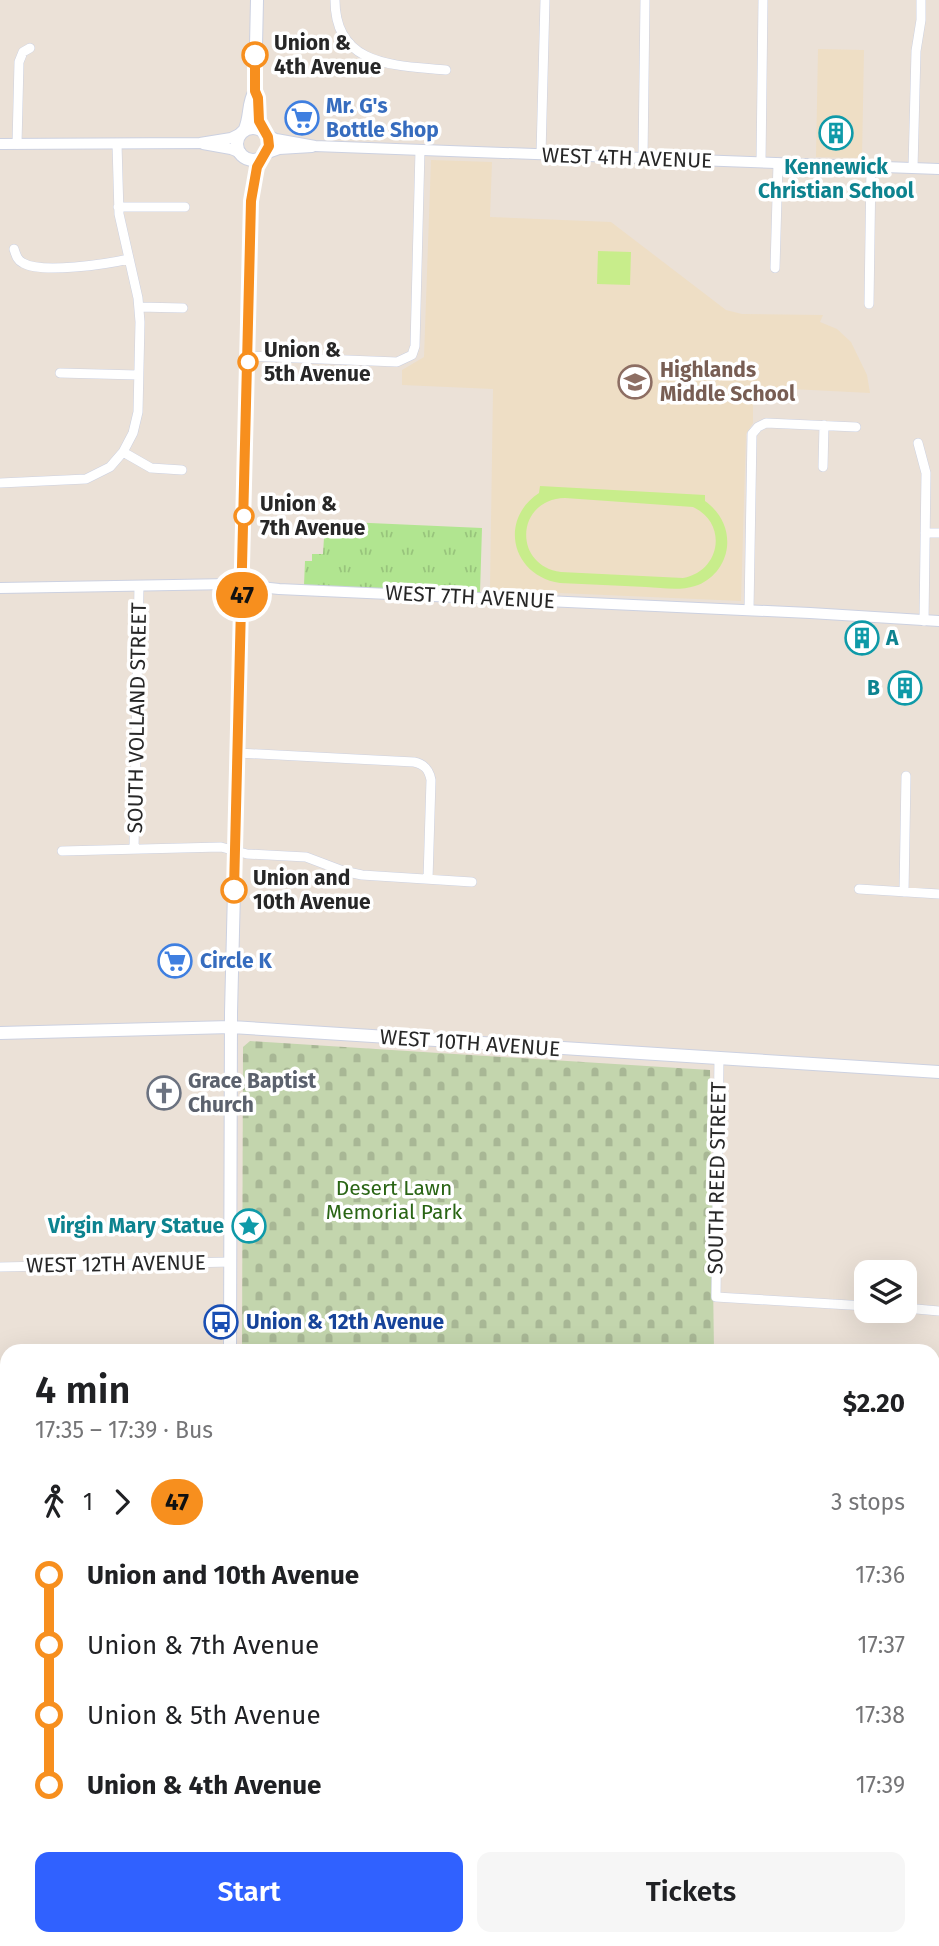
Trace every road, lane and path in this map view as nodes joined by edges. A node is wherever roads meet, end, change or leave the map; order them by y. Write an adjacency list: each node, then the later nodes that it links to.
1 (257, 0): 9 (main road)
2 (335, 0): 8 (street)
3 (545, 0): 20 (street)
4 (645, 0): 21 (street)
5 (763, 0): 22 (street)
6 (921, 0): 25 (street)
7 (30, 48): 13 (street)
8 (446, 70)
9 (255, 91): 10 (main road); 11 (main road)
10 (242, 132): 11 (main road); 15 (street); 18 (main road)
11 (264, 133): 16 (street, WEST 4TH AVENUE); 19 (main road)
12 (0, 144): 13 (street)
13 (17, 144): 14 (street)
14 (117, 144): 15 (street); 28 (street)
15 (201, 144): 18 (street)
16 (315, 146): 17 (street, WEST 4TH AVENUE); 19 (street, WEST 4TH AVENUE)
17 (420, 150): 20 (street, WEST 4TH AVENUE); 36 (street)
18 (242, 155): 19 (main road); 27 (main road)
19 (264, 155): 27 (main road)
20 (541, 155): 21 (street, WEST 4TH AVENUE)
21 (643, 158): 22 (street, WEST 4TH AVENUE)
22 (761, 162): 23 (street, WEST 4TH AVENUE)
23 (778, 163): 24 (street, WEST 4TH AVENUE); 32 (street)
24 (871, 167): 25 (street, WEST 4TH AVENUE); 33 (street)
25 (913, 168): 26 (street, WEST 4TH AVENUE)
26 (939, 169)
27 (251, 201): 36 (main road)
28 (118, 207): 29 (street); 31 (street)
29 (185, 207)
30 (14, 249): 31 (street)
31 (129, 259): 34 (street)
32 (775, 268)
33 (869, 304)
34 (139, 307): 35 (street); 38 (street)
35 (183, 308)
36 (248, 356): 48 (main road)
37 (60, 373): 38 (street)
38 (138, 375): 42 (street)
39 (824, 425): 40 (street); 43 (street); 51 (street)
40 (856, 427)
41 (918, 443): 46 (street)
42 (123, 452): 44 (street); 45 (street)
43 (823, 467)
44 (182, 470)
45 (0, 483)
46 (925, 533): 47 (street); 52 (street)
47 (939, 533)
48 (242, 585): 49 (street, WEST 7TH AVENUE); 51 (street, WEST 7TH AVENUE); 54 (main road)
49 (139, 586): 50 (street, WEST 7TH AVENUE); 56 (street, SOUTH VOLLAND STREET)
50 (0, 588)
51 (750, 610): 52 (street, WEST 7TH AVENUE)
52 (924, 621): 53 (street, WEST 7TH AVENUE)
53 (939, 621)
54 (238, 753): 58 (main road); 59 (street)
55 (906, 776): 62 (street)
56 (134, 849): 57 (street); 58 (street)
57 (62, 851)
58 (236, 851): 59 (street); 64 (main road)
59 (428, 879): 60 (street)
60 (472, 882)
61 (859, 889): 62 (street)
62 (904, 892): 63 (street)
63 (939, 894)
64 (230, 1027): 65 (main road, WEST 10TH AVENUE); 66 (main road, WEST 10TH AVENUE); 68 (main road)
65 (0, 1033)
66 (719, 1058): 67 (main road, WEST 10TH AVENUE); 70 (street, SOUTH REED STREET)
67 (939, 1072)
68 (231, 1262): 69 (street, WEST 12TH AVENUE); 73 (main road)
69 (0, 1267)
70 (854, 1305)
71 (917, 1309): 72 (street)
72 (939, 1311)
73 (230, 1344)

